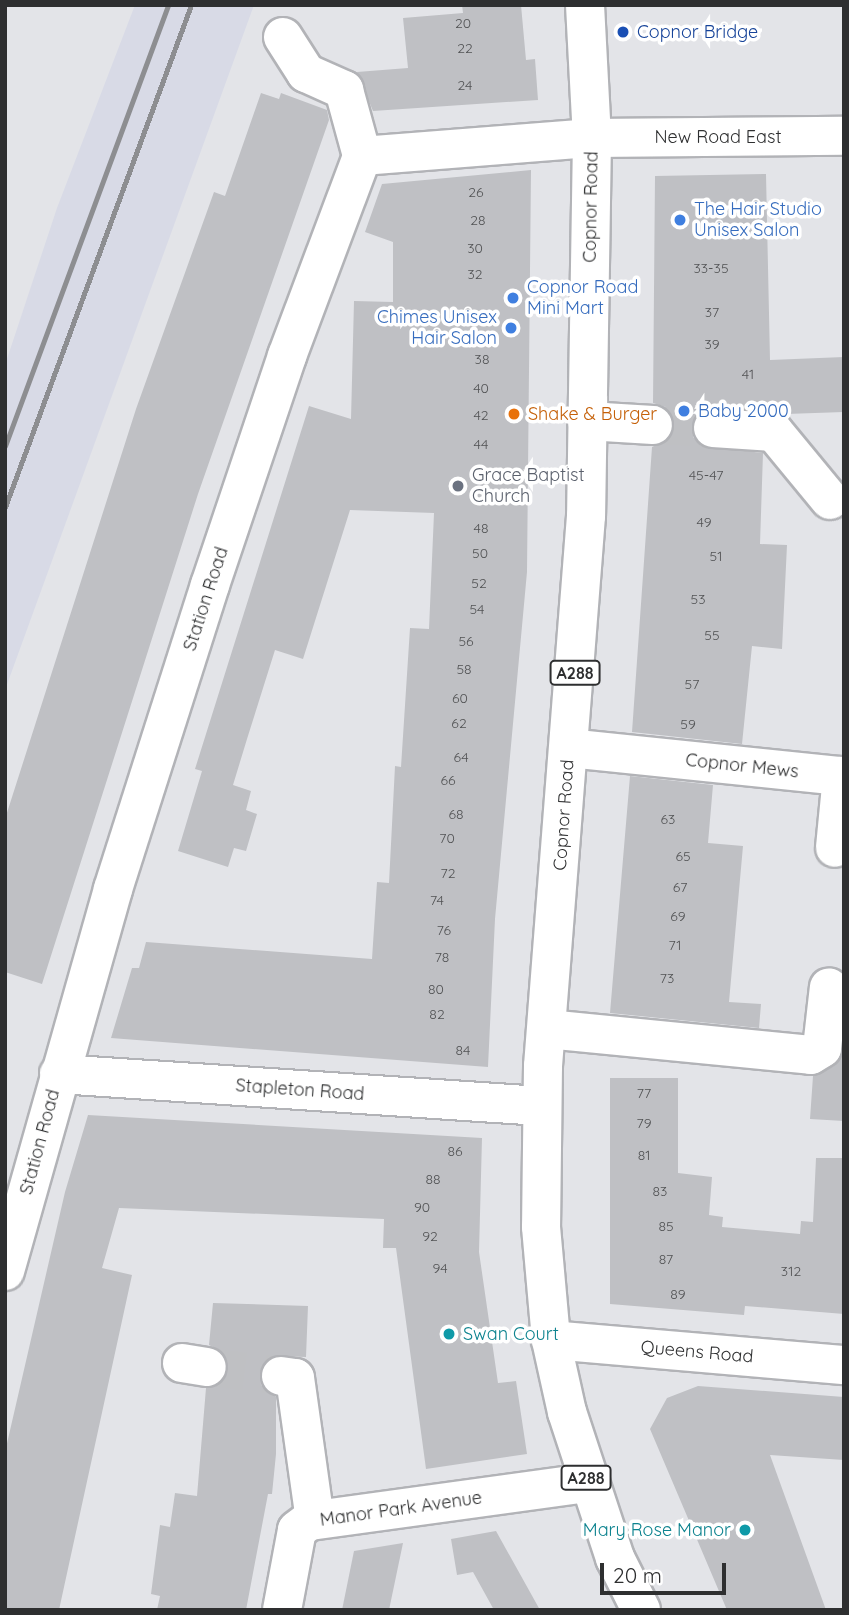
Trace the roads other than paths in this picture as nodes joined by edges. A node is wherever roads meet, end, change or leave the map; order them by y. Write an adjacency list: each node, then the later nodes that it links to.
1 (585, 5): 4 (street, Copnor Road / A288)
2 (283, 37): 5 (street)
3 (844, 136): 4 (street, New Road East)
4 (592, 138): 5 (street); 6 (street, Copnor Road / A288)
5 (362, 156): 15 (street, Station Road)
6 (587, 421): 7 (street); 10 (street, Copnor Road / A288)
7 (653, 425)
8 (713, 428): 9 (street)
9 (830, 500)
10 (569, 748): 11 (street, Copnor Mews); 14 (street, Copnor Road / A288)
11 (843, 768): 12 (street, Copnor Mews)
12 (835, 848)
13 (829, 987): 14 (street)
14 (547, 1030): 16 (street, Copnor Road / A288)
15 (59, 1074): 16 (street, Stapleton Road); 17 (street, Station Road)
16 (541, 1106): 18 (street, Copnor Road / A288)
17 (5, 1270)
18 (551, 1340): 19 (street, Queens Road); 21 (street, Copnor Road / A288)
19 (844, 1365)
20 (281, 1376): 22 (street)
21 (588, 1483): 22 (street, Manor Park Avenue); 24 (street, Copnor Road / A288)
22 (315, 1520): 23 (street, Manor Park Avenue)
23 (282, 1610)
24 (641, 1610)

